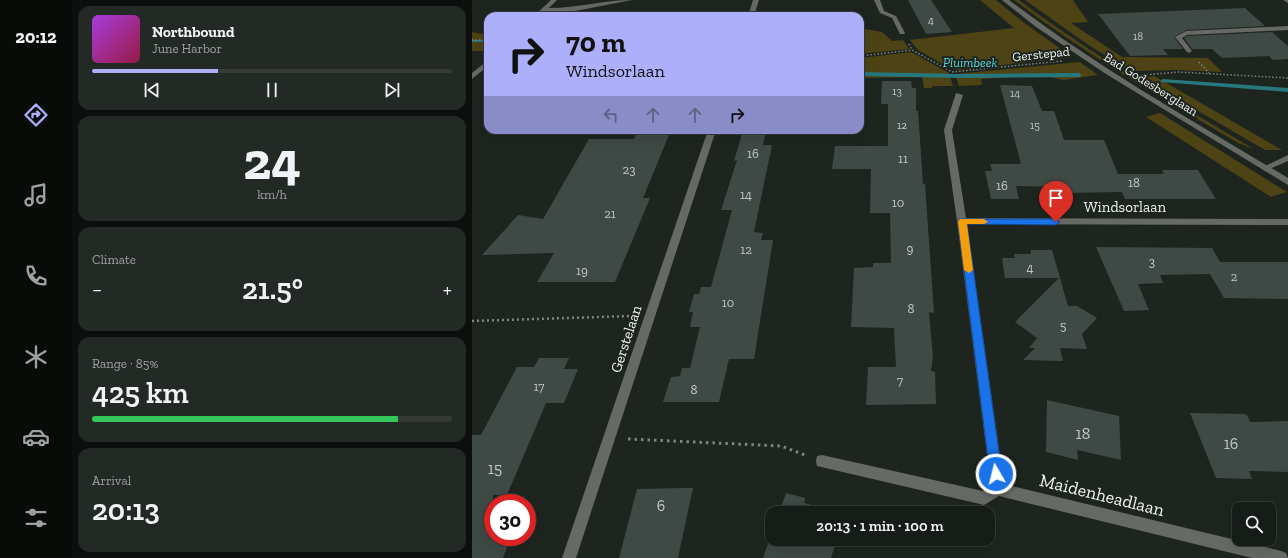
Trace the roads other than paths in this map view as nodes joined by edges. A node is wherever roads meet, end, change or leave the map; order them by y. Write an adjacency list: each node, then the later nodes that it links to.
1 (554, 0): 6 (street)
2 (629, 0): 6 (street)
3 (756, 0): 8 (street)
4 (877, 0): 10 (street)
5 (1005, 0): 17 (street, Bad Godesberglaan)
6 (544, 10): 7 (street)
7 (542, 12)
8 (752, 12)
9 (1288, 28): 11 (street)
10 (902, 33)
11 (1189, 51)
12 (484, 66): 13 (street)
13 (472, 77)
14 (959, 95): 19 (street)
15 (711, 134): 23 (street, Gerstelaan)
16 (1288, 158): 17 (street)
17 (1265, 168): 18 (street, Bad Godesberglaan)
18 (1288, 182)
19 (962, 222): 20 (street, Windsorlaan); 22 (street)
20 (1288, 222)
21 (822, 461): 22 (street)
22 (998, 490): 24 (street, Maidenheadlaan)
23 (569, 558)
24 (1280, 558)

